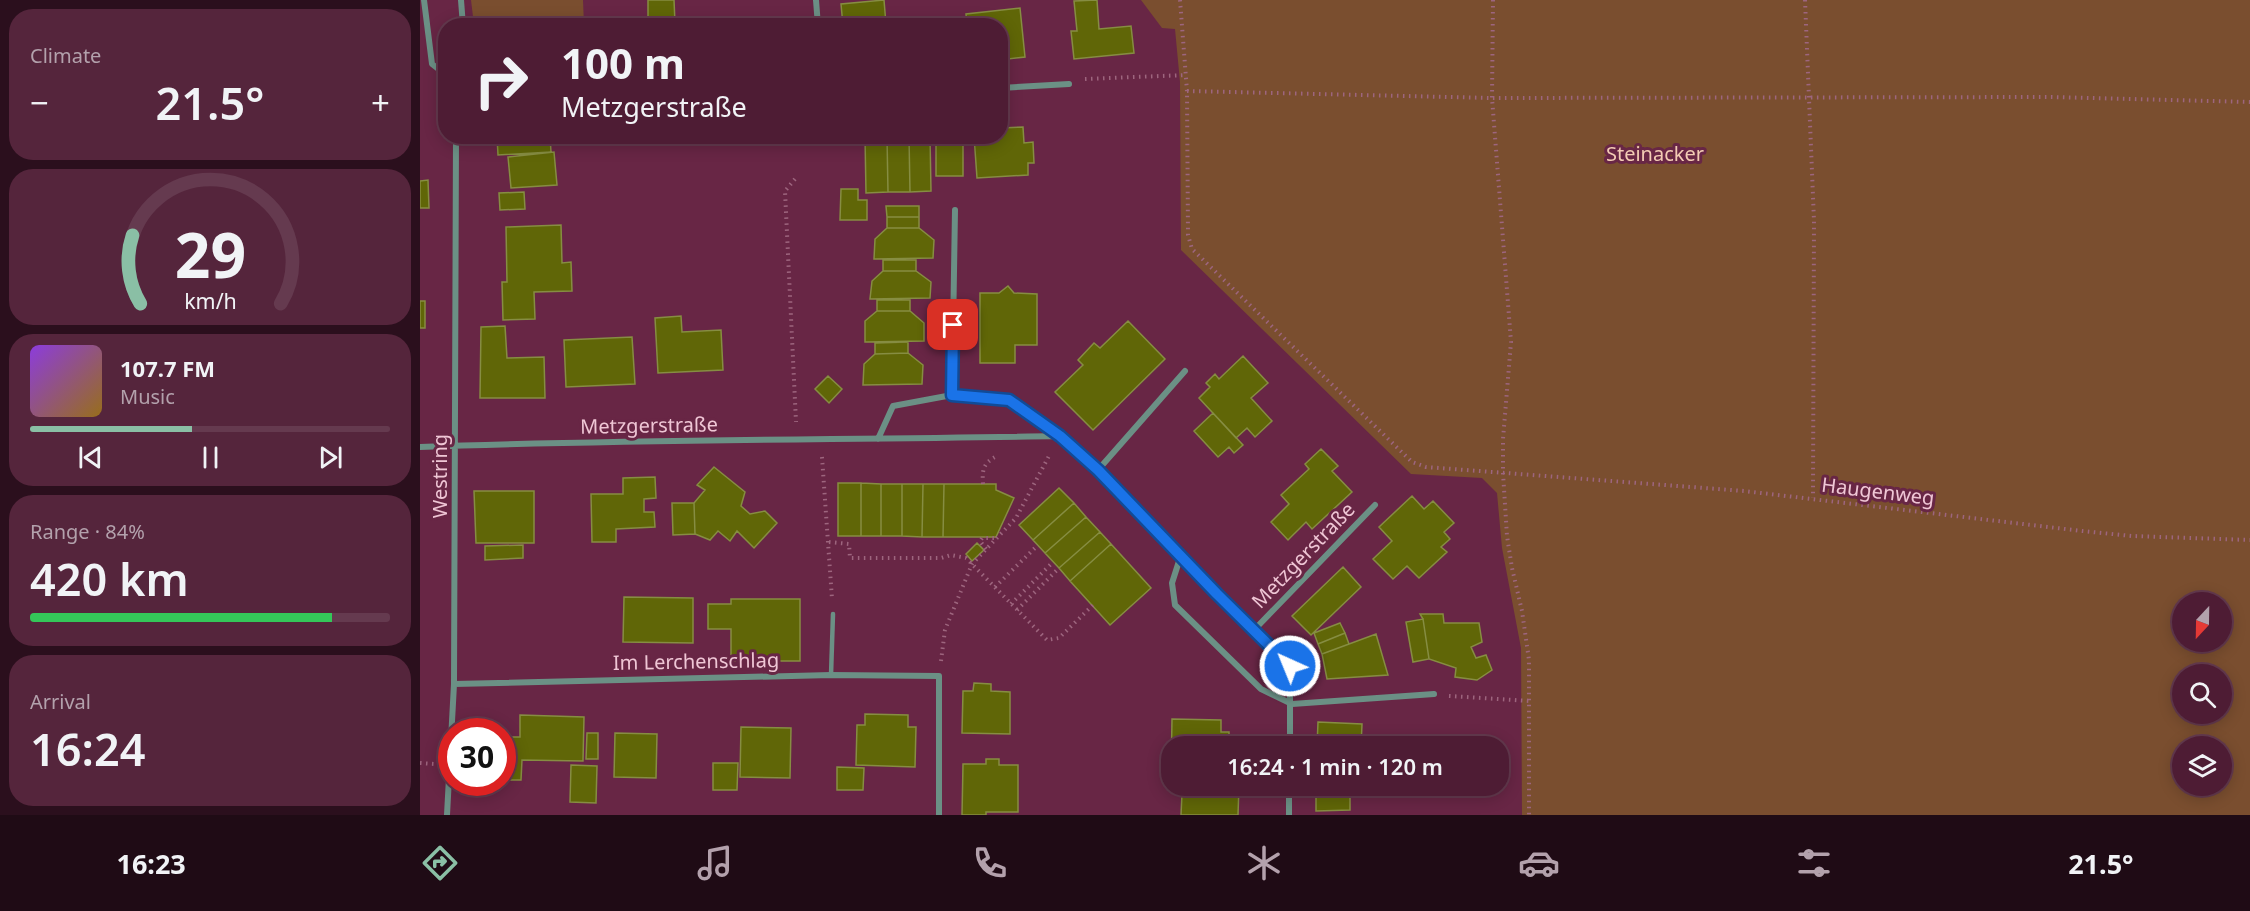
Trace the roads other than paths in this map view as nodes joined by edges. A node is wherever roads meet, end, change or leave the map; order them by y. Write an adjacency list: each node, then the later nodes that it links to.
1 (424, 0): 6 (street)
2 (461, 0): 4 (street)
3 (816, 0): 5 (street)
4 (462, 18)
5 (817, 18)
6 (438, 69)
7 (1069, 84): 8 (street)
8 (1008, 88)
9 (456, 144): 15 (street, Westring)
10 (955, 210): 12 (street)
11 (1185, 371): 17 (street)
12 (952, 395): 13 (street, Metzgerstraße); 14 (street, Metzgerstraße)
13 (1060, 436): 14 (street, Metzgerstraße); 17 (street, Metzgerstraße)
14 (878, 439): 15 (street, Metzgerstraße)
15 (456, 446): 16 (street, Metzgerstraße); 23 (street, Westring)
16 (420, 447)
17 (1098, 470): 19 (street, Metzgerstraße)
18 (1375, 505): 21 (street, Metzgerstraße)
19 (1181, 555): 21 (street, Metzgerstraße); 25 (street)
20 (833, 614): 22 (lane)
21 (1255, 629): 25 (street, Metzgerstraße)
22 (831, 675): 23 (street, Im Lerchenschlag); 29 (street, Im Lerchenschlag)
23 (454, 684): 28 (street, Westring)
24 (1434, 694): 25 (street)
25 (1292, 704): 26 (street, Metzgerstraße)
26 (1291, 736)
27 (1289, 796): 30 (street)
28 (447, 815)
29 (939, 815)
30 (1289, 815)

